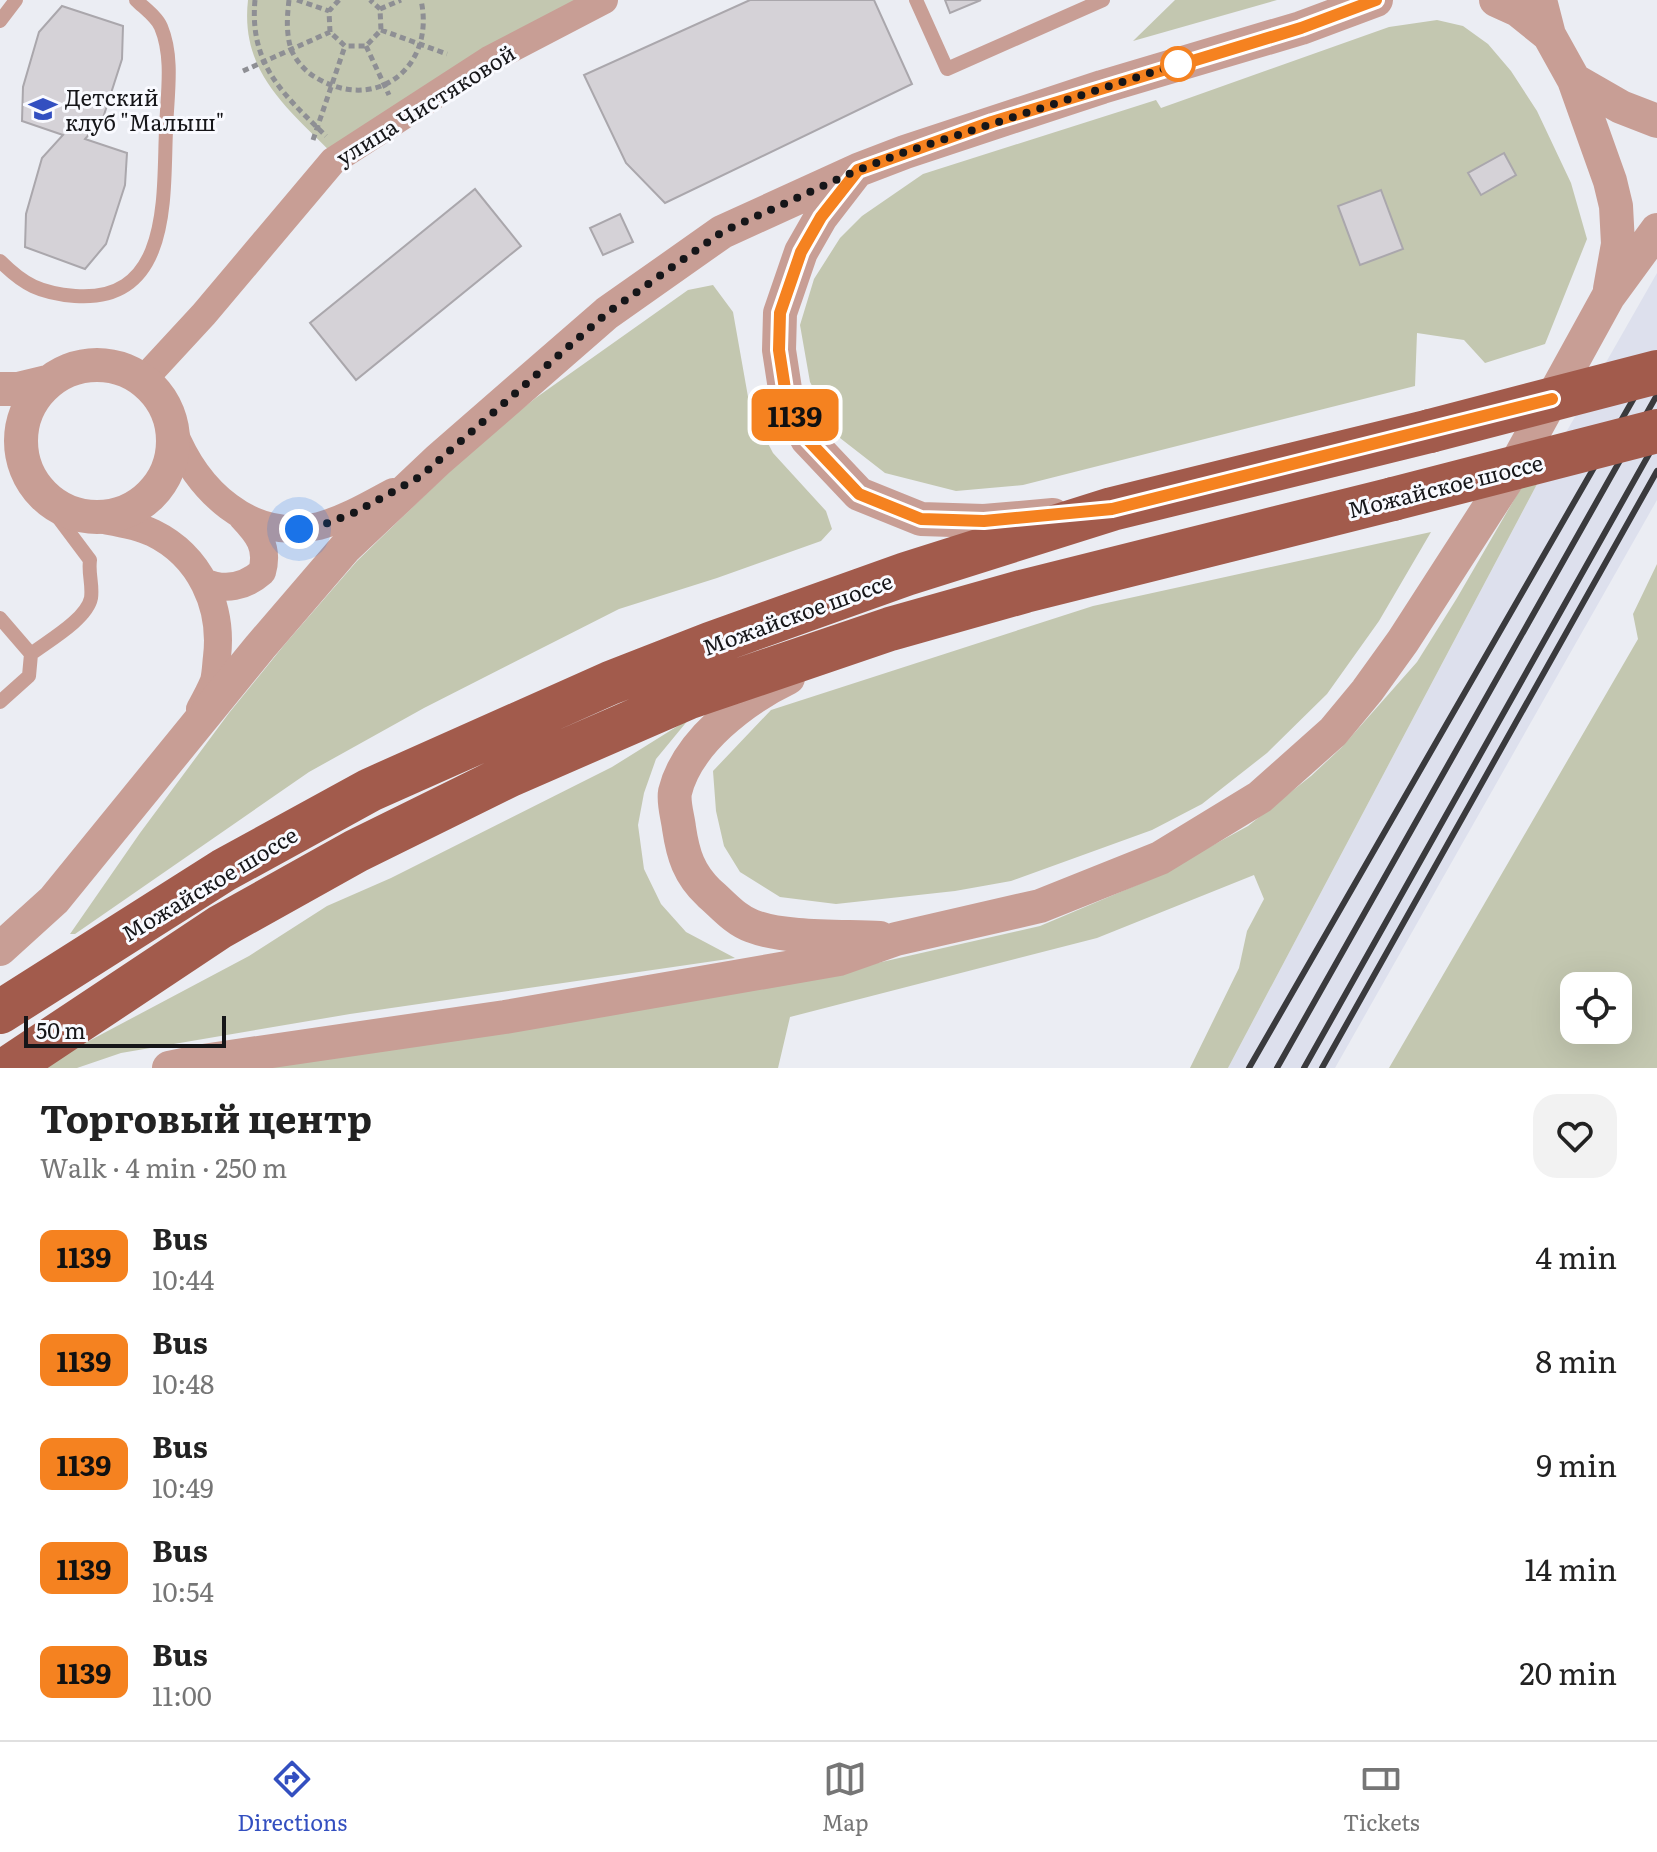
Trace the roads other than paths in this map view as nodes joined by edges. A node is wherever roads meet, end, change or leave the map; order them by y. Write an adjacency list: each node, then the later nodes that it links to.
1 (16, 0): 9 (lane)
2 (136, 0): 15 (lane)
3 (604, 0): 18 (street, улица Чистяковой)
4 (916, 0): 5 (lane)
5 (1103, 0)
6 (1376, 0): 13 (street)
7 (1496, 0): 10 (street)
8 (1540, 0): 10 (street)
9 (0, 17)
10 (1549, 35): 11 (street)
11 (1574, 80): 12 (street); 16 (street)
12 (1657, 121)
13 (858, 170): 24 (street); 26 (street)
14 (1657, 230): 16 (street)
15 (0, 261)
16 (1608, 297): 35 (street)
17 (1657, 372): 26 (main road, Можайское шоссе, bridge)
18 (143, 380): 19 (street); 21 (street)
19 (47, 382): 20 (street); 25 (street)
20 (0, 389)
21 (173, 430): 27 (street); 28 (street)
22 (1657, 431): 31 (main road, Можайское шоссе, bridge)
23 (0, 434): 25 (street)
24 (421, 476): 27 (street); 34 (street)
25 (31, 480): 28 (street); 32 (lane)
26 (1112, 509): 37 (main road, Можайское шоссе)
27 (241, 516): 29 (street)
28 (93, 518): 29 (street)
29 (204, 582): 34 (street)
30 (0, 618): 32 (lane)
31 (890, 629): 35 (street); 38 (main road, Можайское шоссе)
32 (31, 654): 33 (lane)
33 (0, 702)
34 (186, 739): 36 (street)
35 (896, 939): 39 (street)
36 (0, 949)
37 (0, 1012)
38 (8, 1068)
39 (169, 1068)

